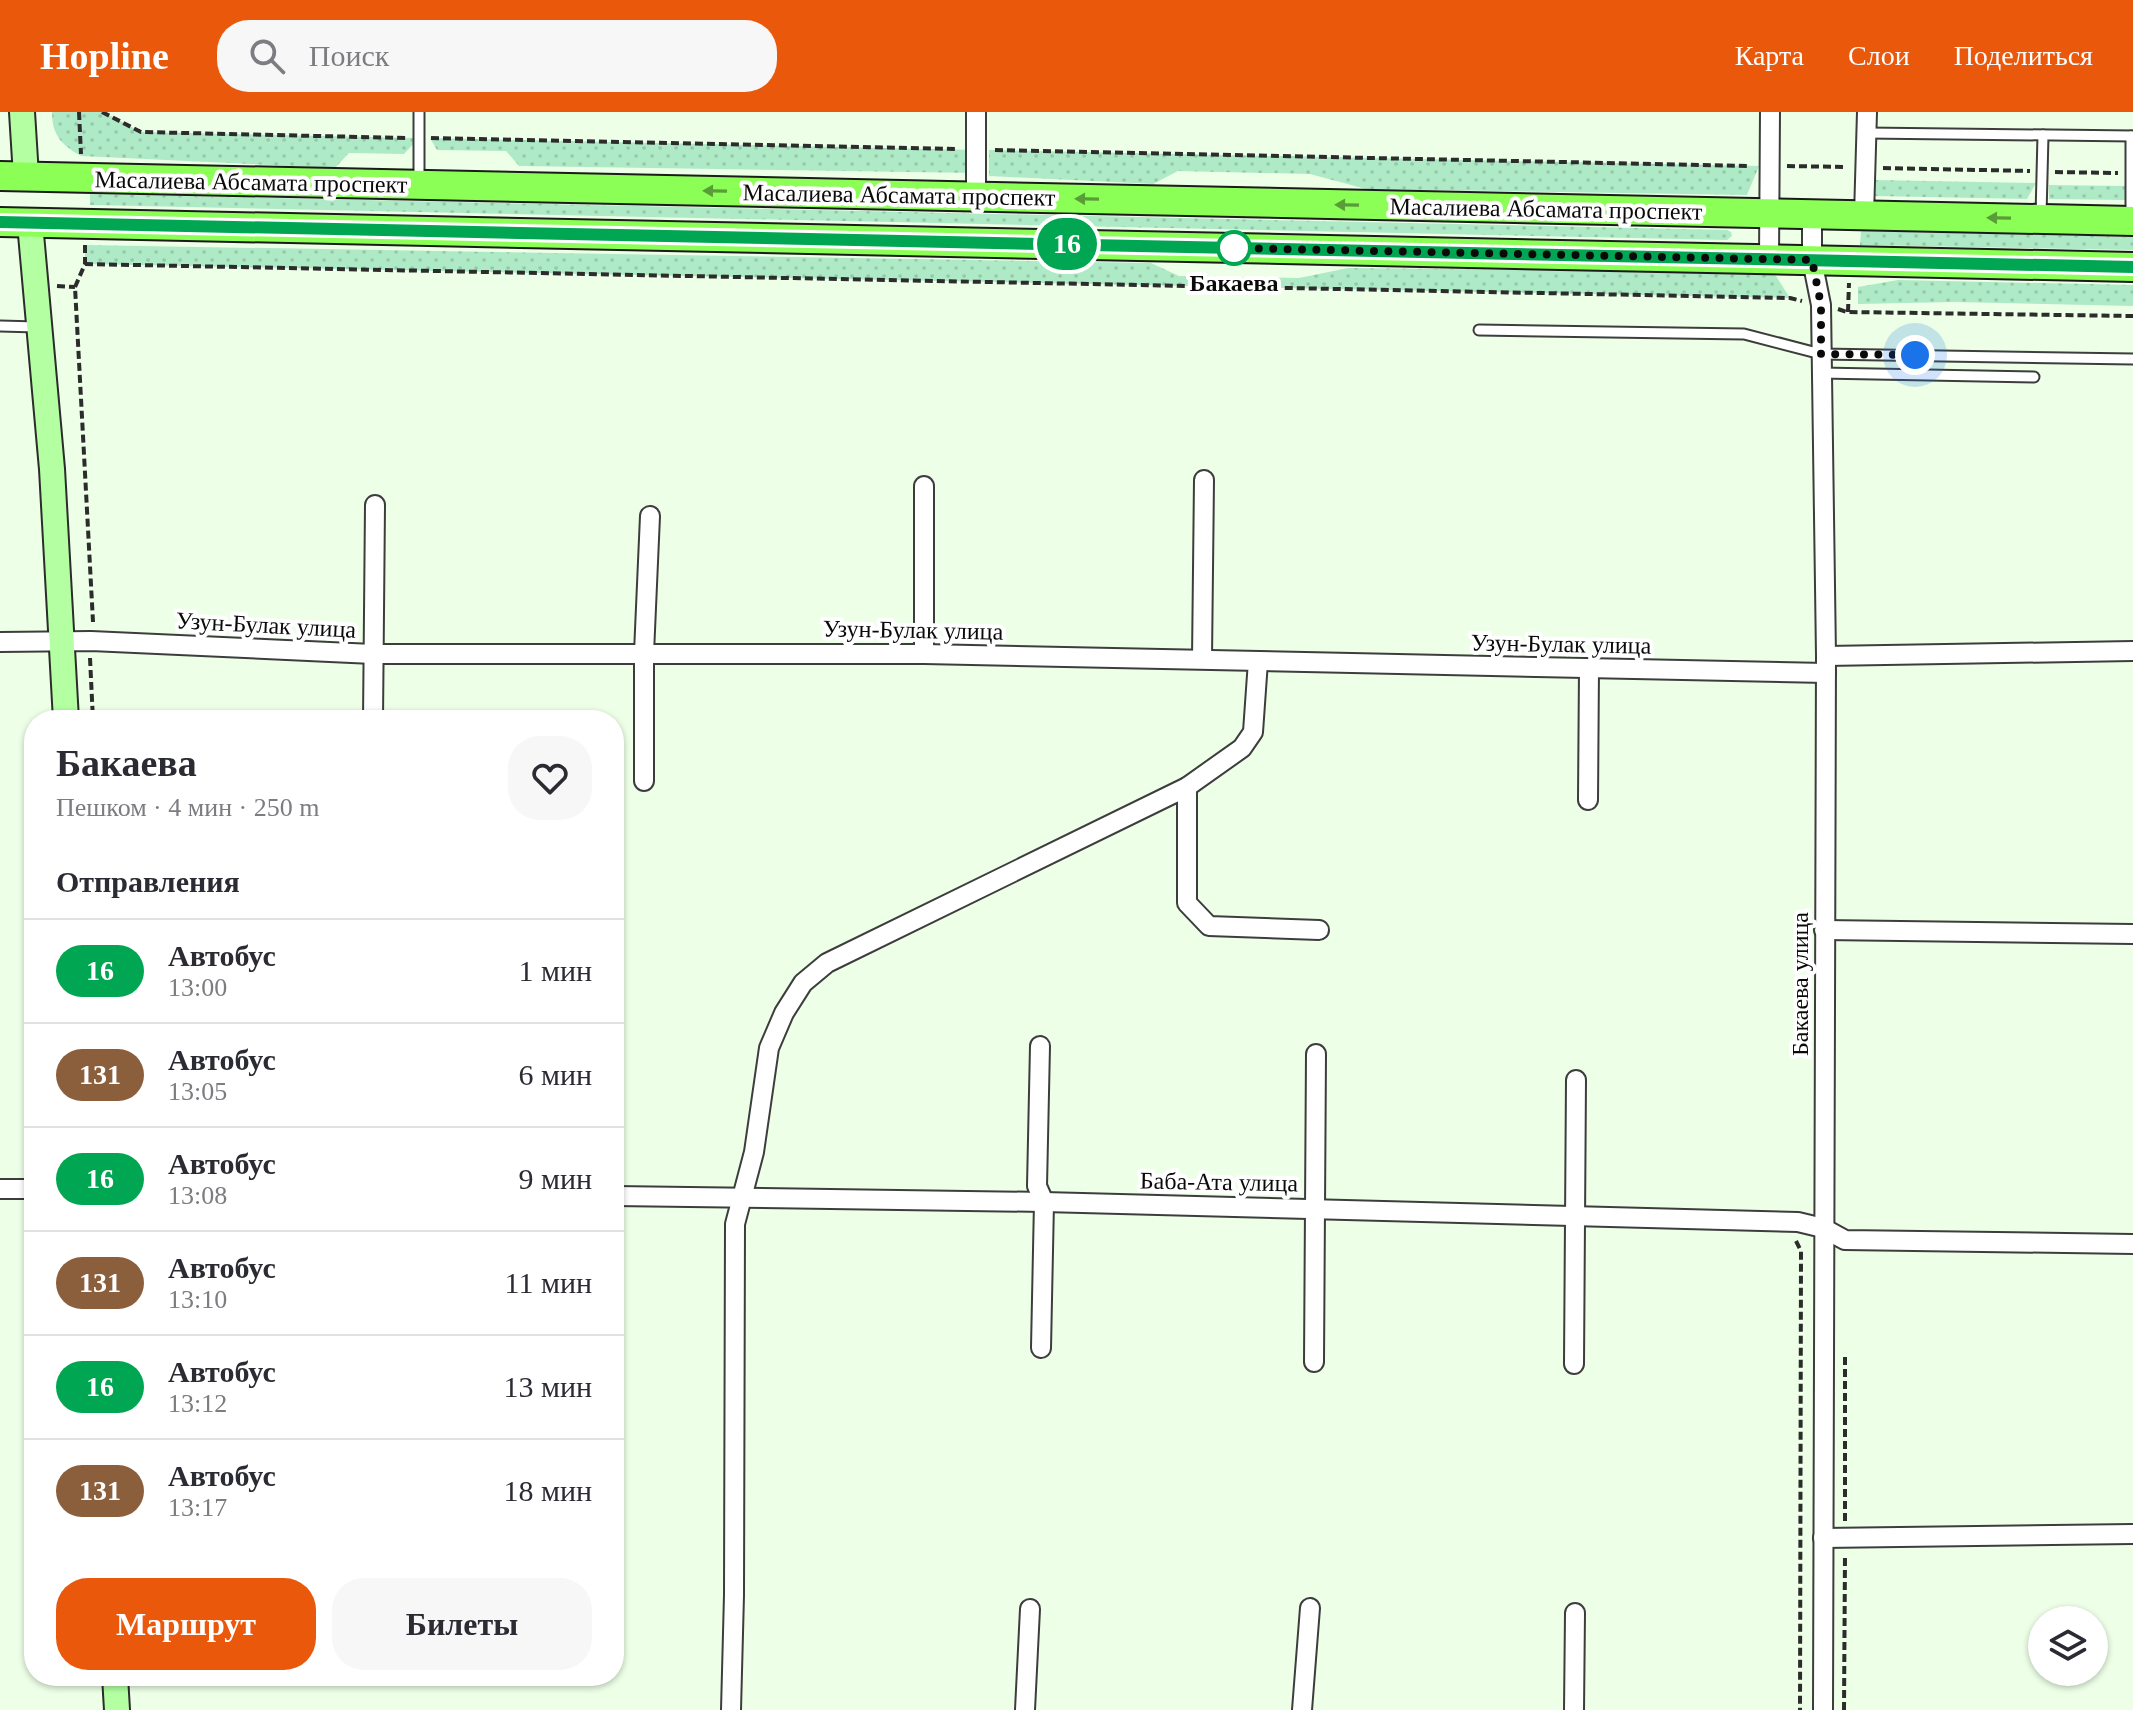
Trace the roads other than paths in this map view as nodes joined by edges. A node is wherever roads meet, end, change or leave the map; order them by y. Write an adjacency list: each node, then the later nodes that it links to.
1 (22, 112): 10 (street)
2 (419, 112): 11 (lane)
3 (976, 112): 12 (street)
4 (1770, 112): 13 (street)
5 (1867, 112): 6 (street)
6 (1867, 133): 7 (lane); 15 (street)
7 (2043, 135): 8 (lane); 16 (lane)
8 (2132, 136): 9 (lane)
9 (2131, 173): 17 (lane)
10 (13, 176): 11 (main road, Масалиева Абсамата проспект); 19 (main road)
11 (419, 185): 12 (main road, Масалиева Абсамата проспект, one-way to 11)
12 (976, 197): 13 (main road, Масалиева Абсамата проспект, one-way to 12)
13 (1770, 214): 14 (main road, Масалиева Абсамата проспект); 20 (street)
14 (1812, 215): 15 (main road, Масалиева Абсамата проспект); 21 (street, Бакаева улица)
15 (1864, 216): 16 (main road, Масалиева Абсамата проспект, one-way to 15)
16 (2041, 219): 17 (main road, Масалиева Абсамата проспект)
17 (2132, 221)
18 (0, 222): 19 (main road, Масалиева Абсамата проспект)
19 (30, 223): 20 (main road, Масалиева Абсамата проспект); 24 (street)
20 (1769, 259): 21 (main road, Масалиева Абсамата проспект)
21 (1812, 260): 22 (main road, Масалиева Абсамата проспект); 27 (street, Бакаева улица)
22 (2133, 267)
23 (0, 326): 24 (lane)
24 (39, 327): 34 (street)
25 (1479, 330): 27 (lane)
26 (2133, 359): 27 (lane)
27 (1821, 363): 28 (lane); 41 (street, Бакаева улица)
28 (2034, 377)
29 (1204, 480): 39 (street)
30 (924, 486): 38 (street)
31 (375, 505): 37 (street)
32 (650, 516): 36 (street)
33 (0, 642): 34 (street, Узун-Булак улица)
34 (63, 642): 37 (street, Узун-Булак улица); 43 (street)
35 (2133, 651): 41 (street, Узун-Булак улица)
36 (644, 653): 37 (street, Узун-Булак улица); 38 (street, Узун-Булак улица); 45 (street)
37 (373, 654): 44 (street)
38 (924, 654): 39 (street, Узун-Булак улица)
39 (1202, 659): 40 (street, Узун-Булак улица)
40 (1258, 661): 42 (street, Узун-Булак улица); 46 (street)
41 (1826, 664): 42 (street, Узун-Булак улица); 49 (street, Бакаева улица)
42 (1589, 669): 47 (street)
43 (66, 710)
44 (373, 710)
45 (644, 781)
46 (1187, 787): 48 (street); 57 (street)
47 (1588, 800)
48 (1319, 930)
49 (1824, 930): 50 (street); 61 (street, Бакаева улица)
50 (2133, 934)
51 (1040, 1046): 58 (street)
52 (1316, 1054): 59 (street)
53 (1576, 1080): 60 (street)
54 (0, 1189): 55 (street)
55 (24, 1189)
56 (624, 1196): 57 (street, Баба-Ата улица)
57 (741, 1197): 58 (street, Баба-Ата улица); 73 (street)
58 (1044, 1202): 59 (street, Баба-Ата улица); 63 (street)
59 (1314, 1208): 60 (street, Баба-Ата улица); 64 (street)
60 (1577, 1216): 61 (street, Баба-Ата улица); 65 (street)
61 (1823, 1228): 62 (street, Баба-Ата улица); 67 (street, Бакаева улица)
62 (2133, 1244)
63 (1041, 1348)
64 (1314, 1362)
65 (1574, 1364)
66 (2133, 1534): 67 (street)
67 (1823, 1538): 77 (street, Бакаева улица)
68 (1310, 1608): 75 (street)
69 (1030, 1609): 74 (street)
70 (1575, 1613): 76 (street)
71 (116, 1686): 72 (street)
72 (117, 1710)
73 (731, 1710)
74 (1025, 1710)
75 (1302, 1710)
76 (1574, 1710)
77 (1823, 1710)

